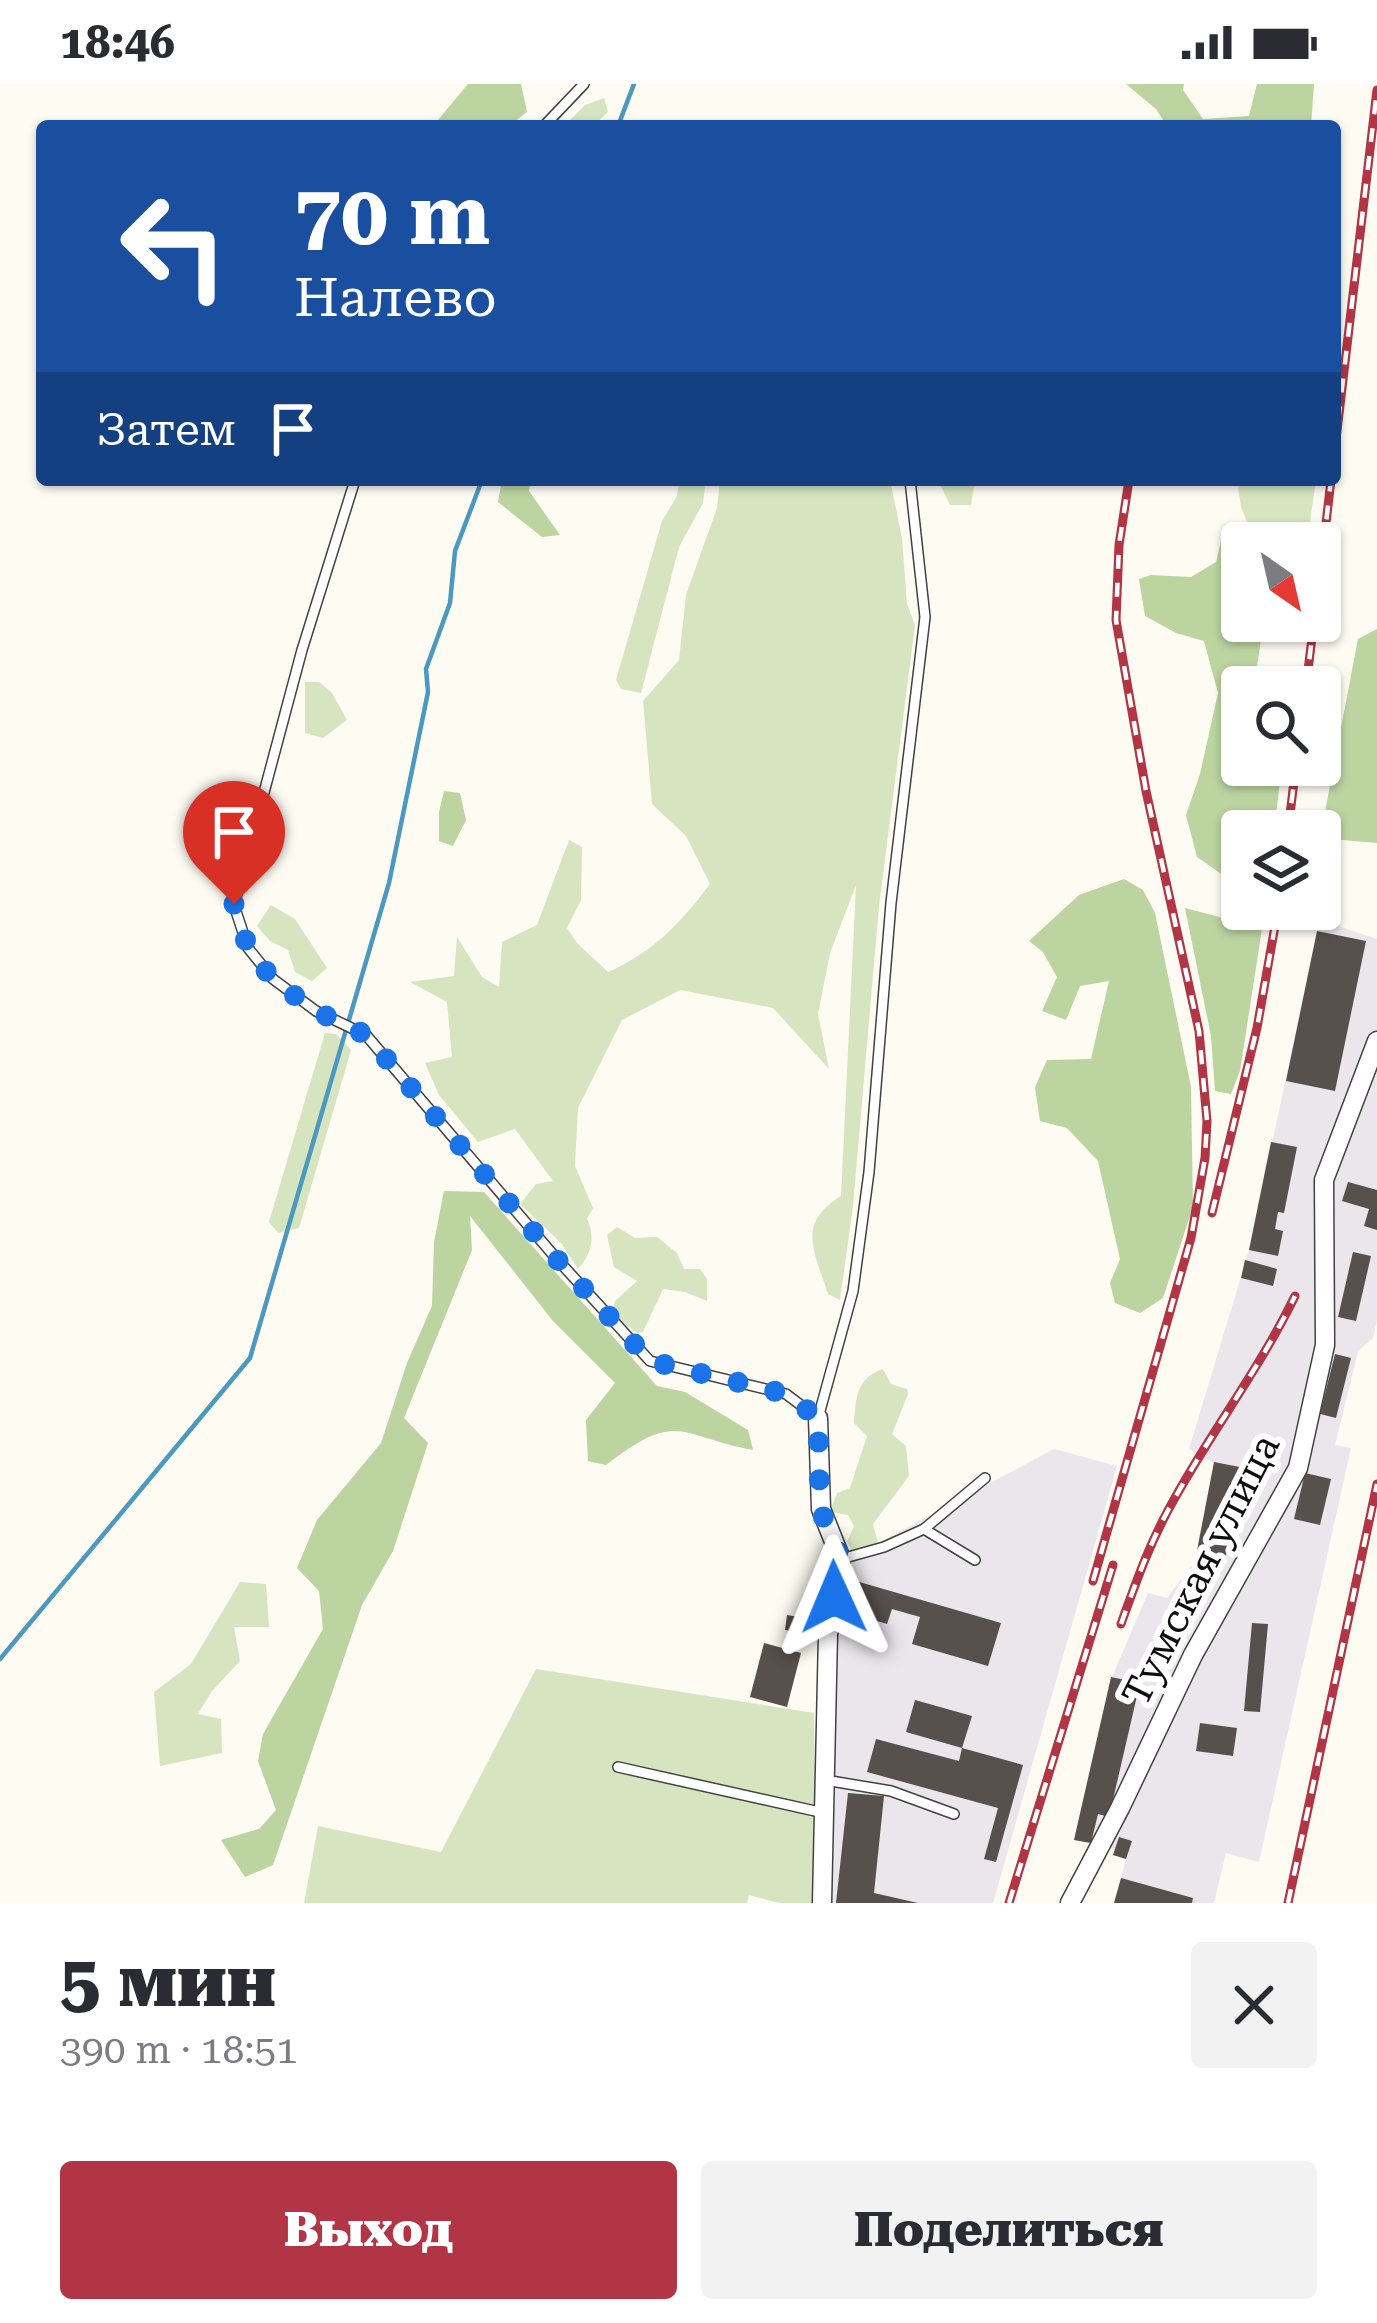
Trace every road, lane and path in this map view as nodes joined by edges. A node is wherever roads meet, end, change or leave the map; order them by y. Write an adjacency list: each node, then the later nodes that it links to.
1 (584, 84): 2 (lane)
2 (550, 120)
3 (353, 486): 6 (lane)
4 (911, 486): 6 (lane)
5 (1377, 1041): 16 (street, Тумская улица)
6 (818, 1418): 9 (street)
7 (986, 1478): 8 (lane)
8 (924, 1529): 9 (lane); 10 (lane)
9 (841, 1559): 12 (street)
10 (975, 1560)
11 (618, 1767): 13 (lane)
12 (825, 1780): 13 (street); 14 (lane)
13 (824, 1814): 15 (street)
14 (954, 1814)
15 (821, 1903)
16 (1070, 1903)

